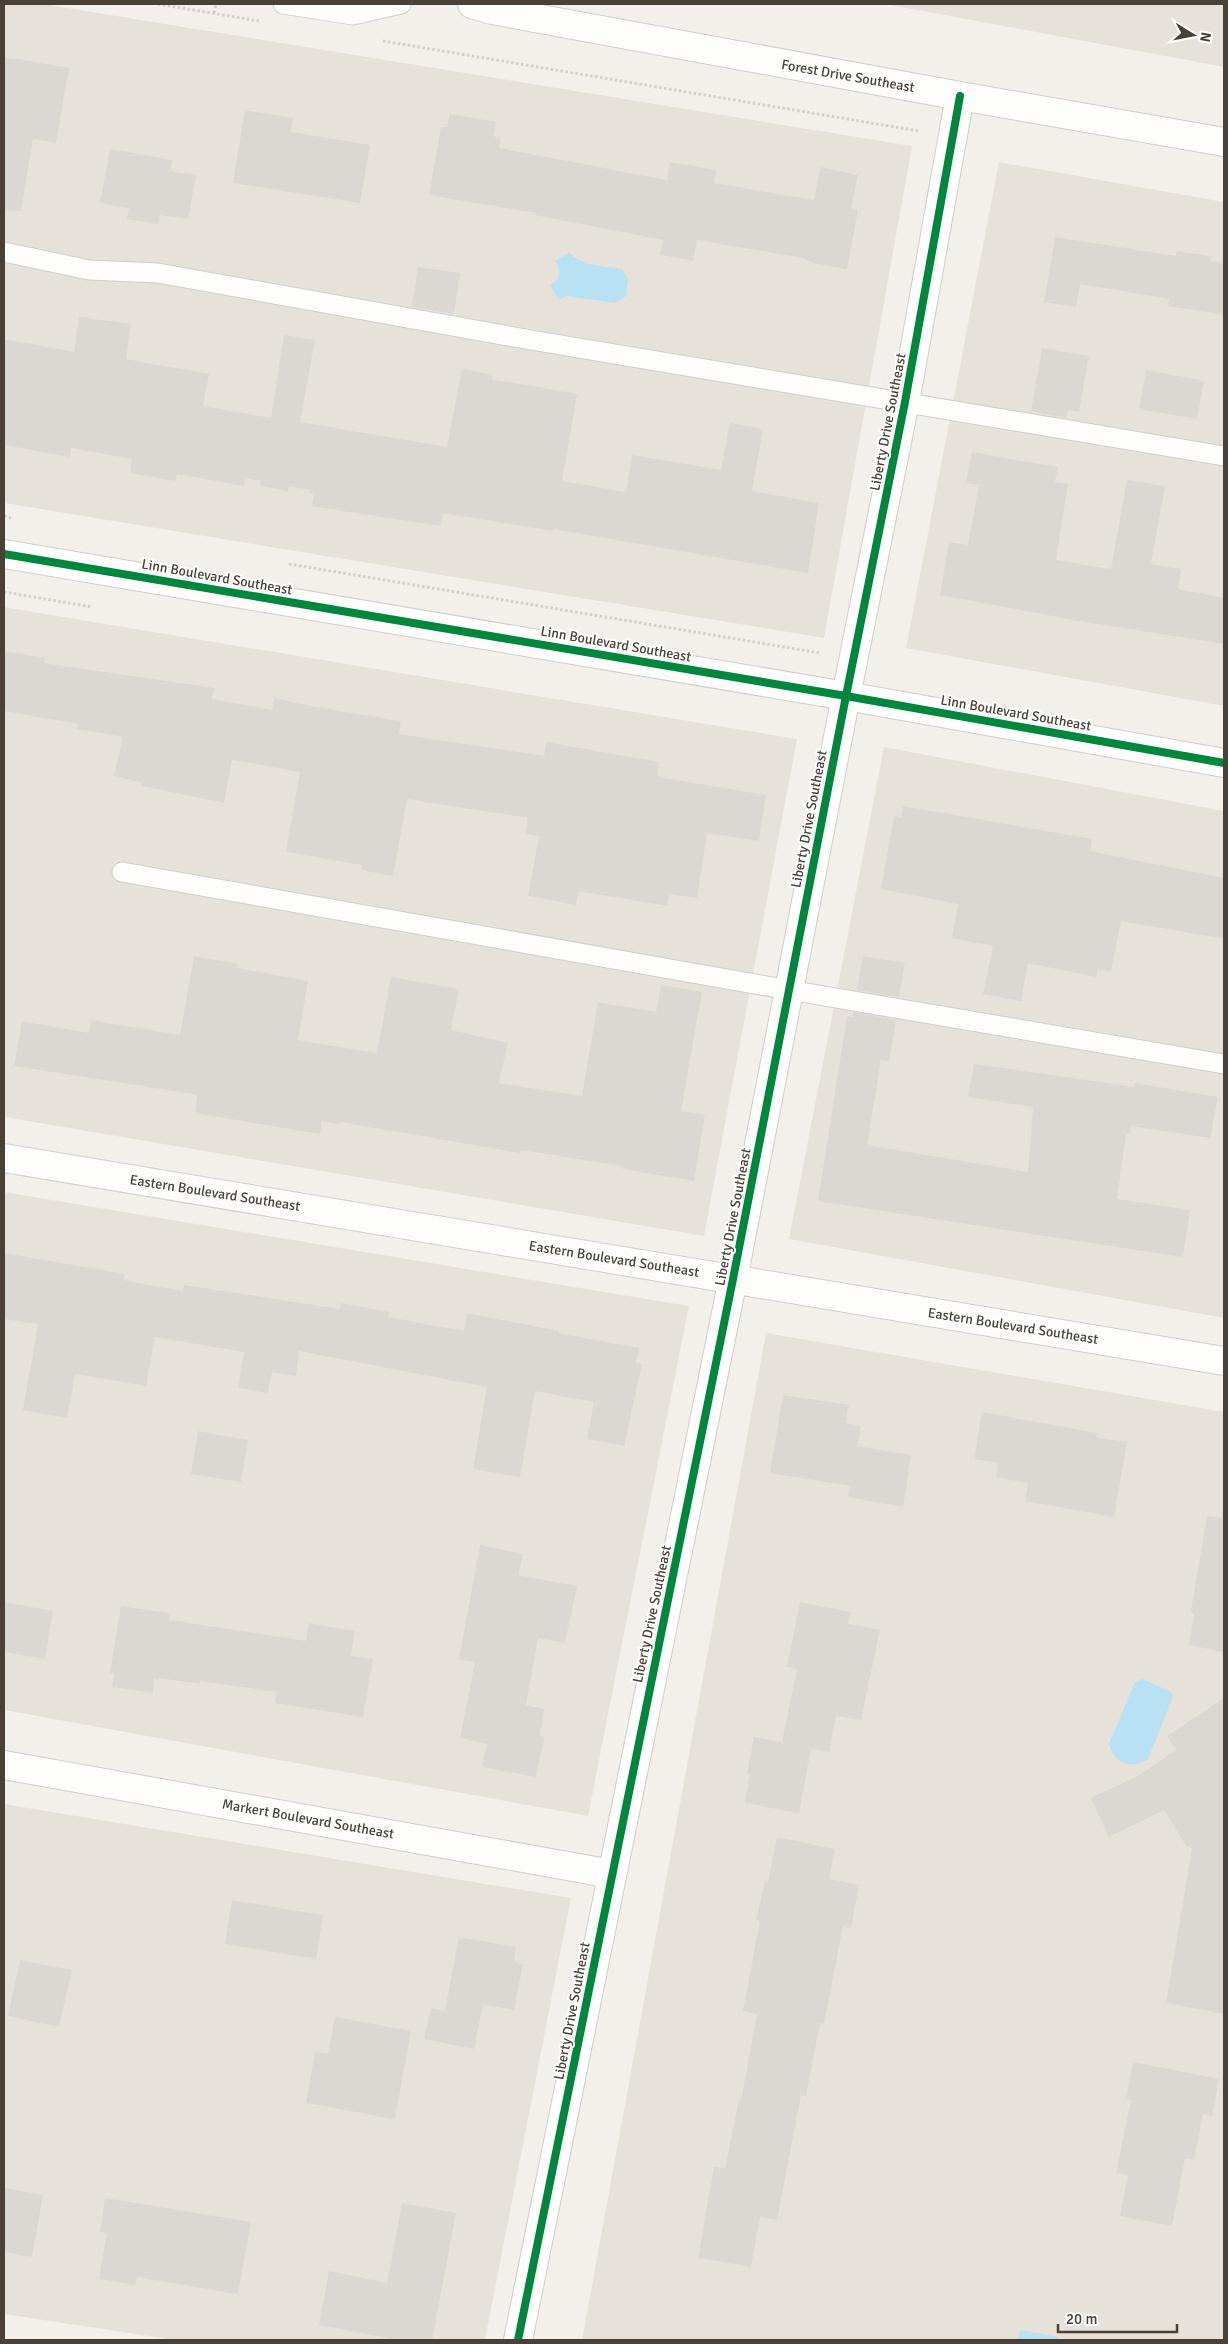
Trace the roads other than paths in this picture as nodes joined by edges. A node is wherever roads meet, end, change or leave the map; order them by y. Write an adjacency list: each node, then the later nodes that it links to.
1 (282, 4): 2 (lane)
2 (402, 4)
3 (472, 4): 4 (street, Forest Drive Southeast)
4 (960, 96): 5 (street, Forest Drive Southeast); 7 (street, Liberty Drive Southeast)
5 (1224, 142)
6 (4, 252): 7 (lane)
7 (905, 402): 8 (lane); 10 (street, Liberty Drive Southeast)
8 (1224, 456)
9 (4, 554): 10 (street, Linn Boulevard Southeast)
10 (846, 696): 11 (street, Linn Boulevard Southeast); 13 (street, Liberty Drive Southeast)
11 (1224, 762)
12 (122, 872): 13 (lane)
13 (789, 990): 14 (lane); 16 (street, Liberty Drive Southeast)
14 (1224, 1064)
15 (4, 1158): 16 (street, Eastern Boulevard Southeast)
16 (733, 1279): 17 (street, Eastern Boulevard Southeast); 19 (street, Liberty Drive Southeast)
17 (1224, 1361)
18 (4, 1765): 19 (street, Markert Boulevard Southeast)
19 (612, 1874): 20 (street, Liberty Drive Southeast)
20 (518, 2340)

